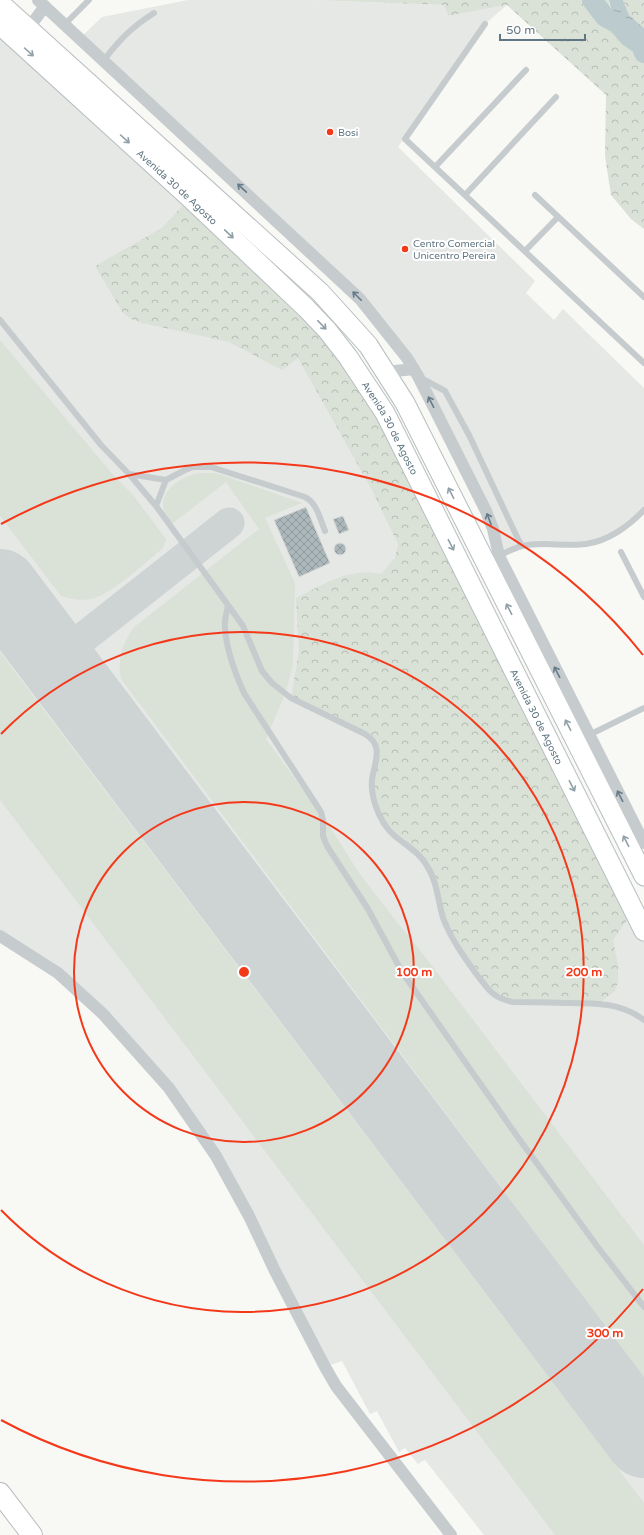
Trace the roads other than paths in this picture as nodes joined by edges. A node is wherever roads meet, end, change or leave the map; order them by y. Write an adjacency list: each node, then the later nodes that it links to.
1 (89, 0): 5 (lane)
2 (0, 3): 8 (main road, Avenida 30 de Agosto)
3 (42, 3): 5 (street); 8 (street)
4 (154, 13): 9 (lane)
5 (65, 24): 9 (street)
6 (485, 24): 12 (lane)
7 (0, 25): 36 (main road, Avenida 30 de Agosto, one-way to 36)
8 (28, 29): 20 (main road, Avenida 30 de Agosto)
9 (104, 60): 21 (street, one-way to 9)
10 (526, 70): 12 (lane)
11 (556, 97): 13 (lane)
12 (436, 166): 13 (lane)
13 (465, 195): 16 (lane)
14 (535, 195): 15 (lane)
15 (558, 217): 16 (lane); 17 (lane)
16 (525, 250): 19 (lane)
17 (644, 297)
18 (0, 320): 22 (lane)
19 (644, 362)
20 (386, 372): 21 (street); 29 (main road, Avenida 30 de Agosto, one-way to 20)
21 (416, 373): 27 (lane); 29 (street, one-way to 21)
22 (130, 474): 23 (lane); 24 (lane)
23 (166, 480): 24 (lane); 26 (lane)
24 (156, 506): 31 (lane)
25 (644, 510): 27 (lane)
26 (324, 530)
27 (522, 546): 29 (lane)
28 (621, 552): 30 (lane)
29 (493, 560): 33 (street, one-way to 29); 35 (main road, Avenida 30 de Agosto, one-way to 29)
30 (644, 597)
31 (228, 605): 38 (lane); 39 (lane)
32 (644, 708): 33 (lane)
33 (589, 735): 34 (street, one-way to 33)
34 (644, 843)
35 (644, 876)
36 (644, 931)
37 (0, 936): 42 (street)
38 (644, 1020)
39 (644, 1307)
40 (0, 1493): 41 (highway)
41 (32, 1535)
42 (451, 1535)

